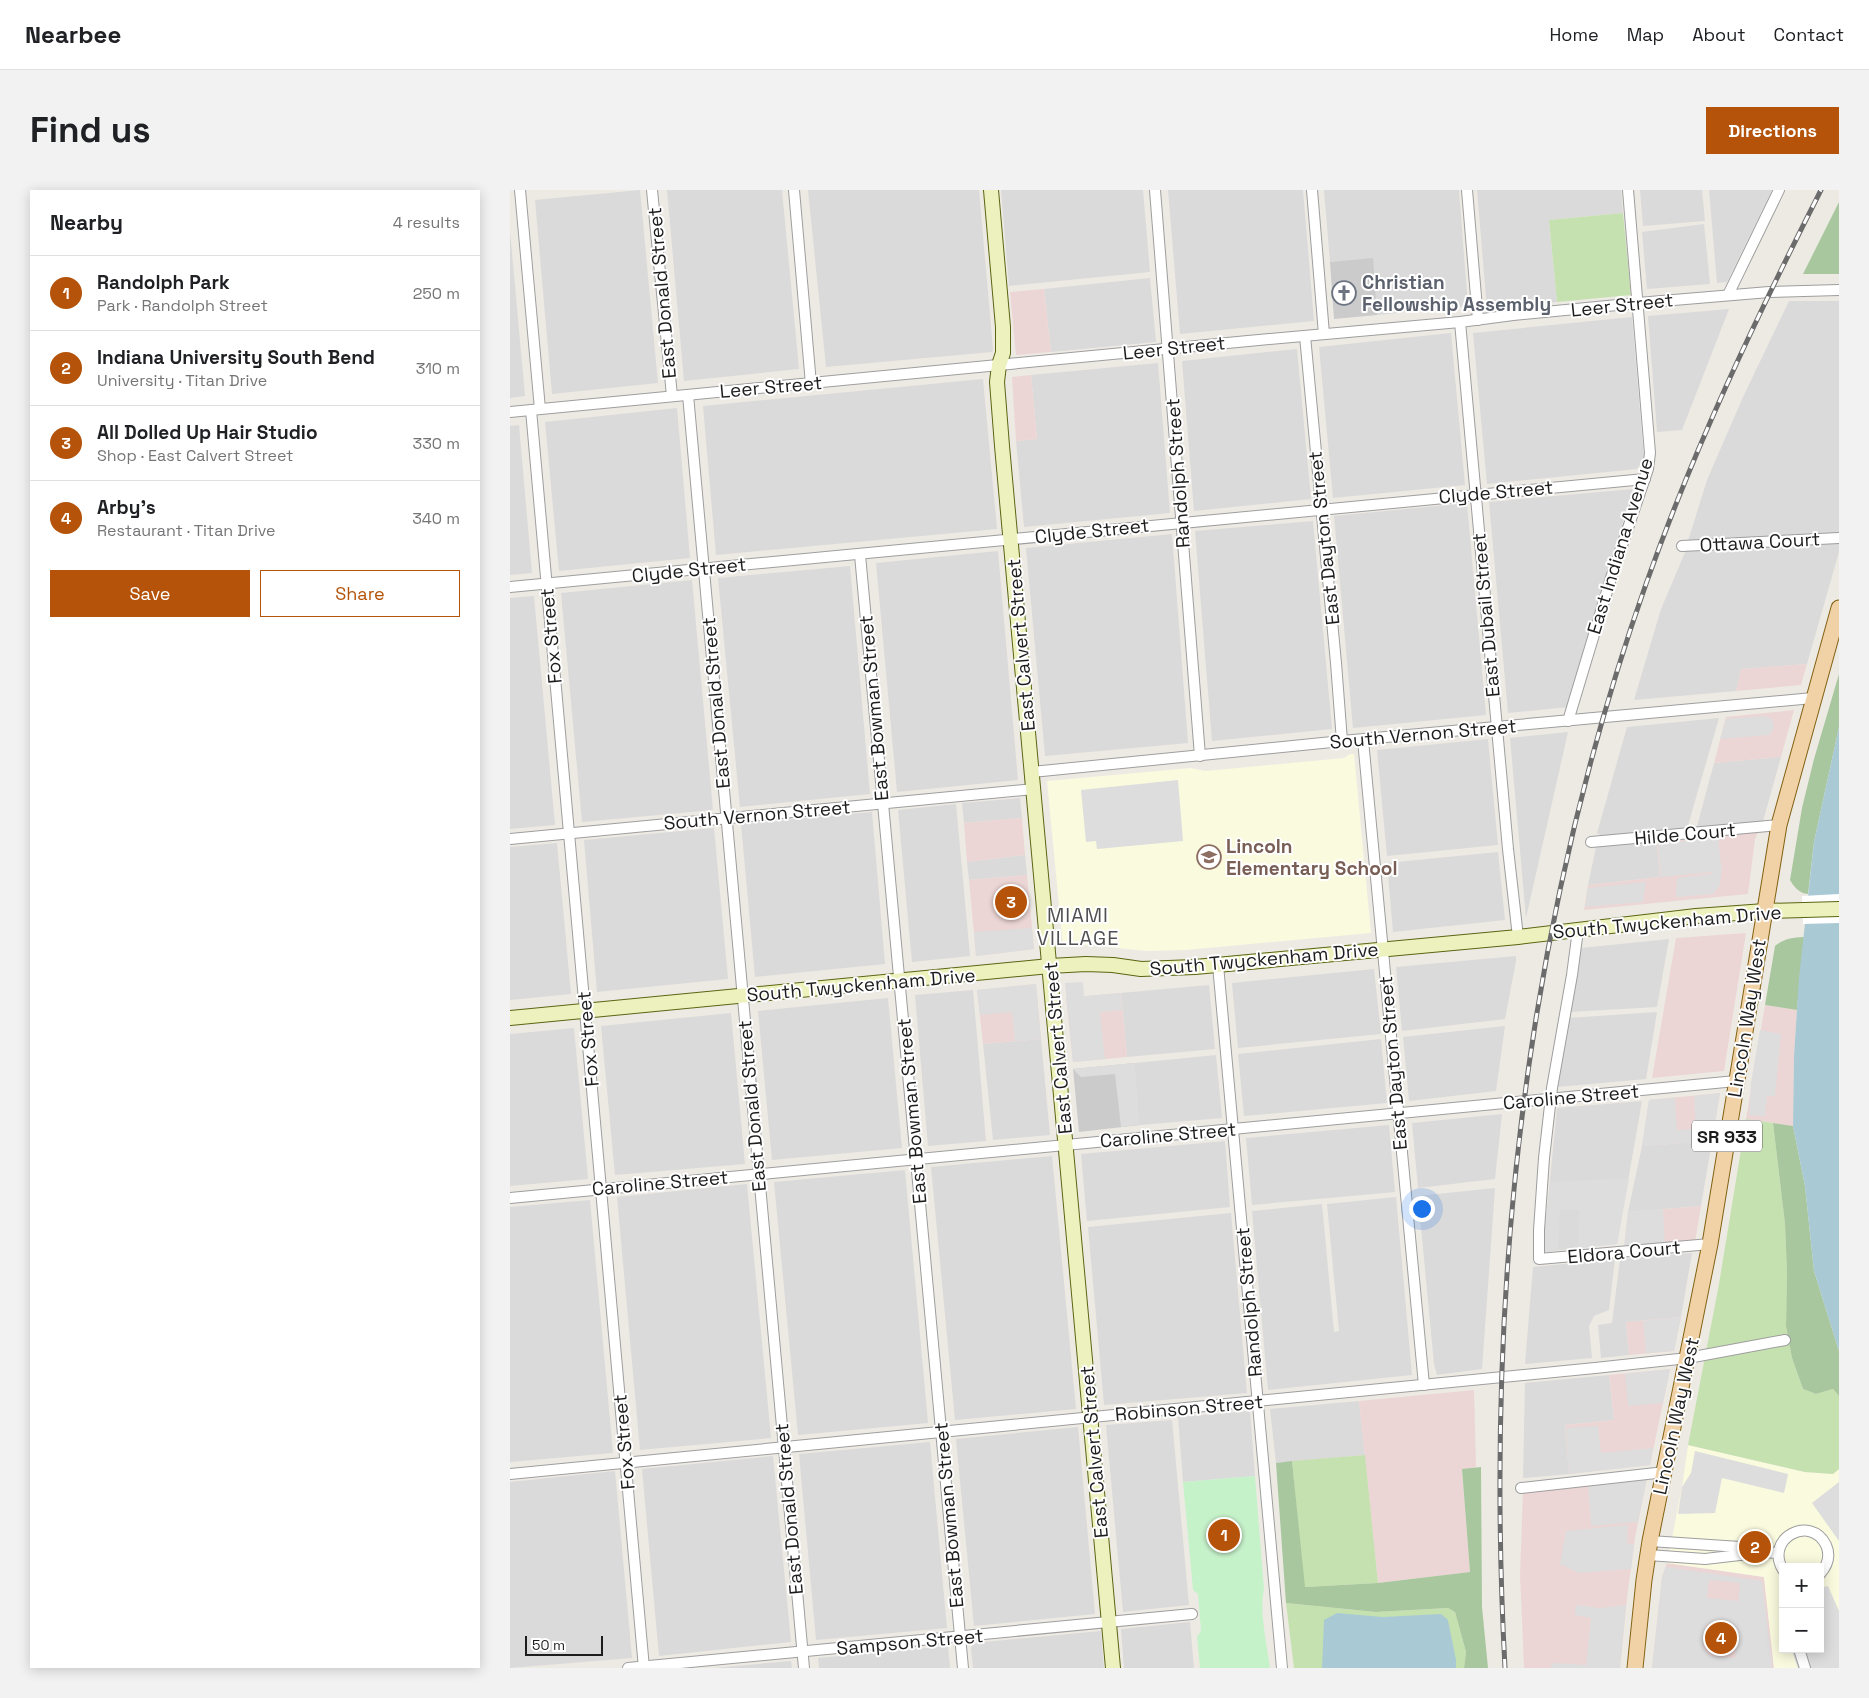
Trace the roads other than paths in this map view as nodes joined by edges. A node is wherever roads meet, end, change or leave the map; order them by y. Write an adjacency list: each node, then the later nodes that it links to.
1 (520, 190): 22 (street, Fox Street)
2 (652, 190): 21 (street, East Donald Street)
3 (794, 190): 19 (street)
4 (991, 190): 18 (street, East Calvert Street)
5 (1155, 190): 17 (street, Randolph Street)
6 (1312, 190): 15 (street)
7 (1467, 190): 13 (street)
8 (1628, 190): 12 (street, East Indiana Avenue)
9 (1779, 190): 11 (street)
10 (1839, 290): 11 (street, Leer Street)
11 (1728, 295): 12 (street, Leer Street)
12 (1638, 303): 13 (street, Leer Street); 24 (street, East Indiana Avenue)
13 (1478, 320): 14 (street, Leer Street)
14 (1460, 322): 15 (street, Leer Street); 25 (street, East Dubail Street)
15 (1324, 334): 16 (street, Leer Street)
16 (1305, 336): 17 (street, Leer Street); 26 (street, East Dayton Street)
17 (1168, 349): 18 (street, Leer Street); 27 (street, Randolph Street)
18 (999, 366): 19 (street, Leer Street); 29 (street, East Calvert Street)
19 (811, 384): 20 (street, Leer Street)
20 (688, 395): 21 (street, Leer Street); 32 (street, East Donald Street)
21 (672, 396): 22 (street, Leer Street)
22 (535, 410): 23 (street, Leer Street); 33 (street, Fox Street)
23 (510, 412)
24 (1645, 479): 25 (street, Clyde Street); 37 (street, East Indiana Avenue)
25 (1476, 495): 26 (street, Clyde Street); 38 (street, East Dubail Street)
26 (1321, 509): 27 (street, Clyde Street); 40 (street, East Dayton Street)
27 (1182, 522): 29 (street, Clyde Street); 41 (street, Randolph Street)
28 (1839, 538): 30 (street, Ottawa Court)
29 (1011, 539): 31 (street, Clyde Street); 42 (street, East Calvert Street)
30 (1682, 546)
31 (860, 555): 32 (street, Clyde Street); 44 (street, East Bowman Street)
32 (704, 569): 33 (street, Clyde Street); 45 (street, East Donald Street)
33 (547, 583): 34 (street, Clyde Street); 47 (street, Fox Street)
34 (510, 587)
35 (1839, 608): 36 (main road, Lincoln Way West / SR 933)
36 (1813, 698): 37 (street, South Vernon Street); 46 (main road, Lincoln Way West / SR 933)
37 (1568, 721): 38 (street, South Vernon Street)
38 (1497, 728): 39 (street, South Vernon Street); 53 (street, East Dubail Street)
39 (1363, 740): 40 (street, South Vernon Street); 54 (street, East Dayton Street)
40 (1342, 741): 41 (street, South Vernon Street)
41 (1200, 756): 42 (street, South Vernon Street)
42 (1032, 772): 43 (street, East Calvert Street)
43 (1034, 789): 44 (street, South Vernon Street); 56 (street, East Calvert Street)
44 (883, 803): 45 (street, South Vernon Street); 57 (street, East Bowman Street)
45 (726, 818): 47 (street, South Vernon Street); 58 (street, East Donald Street)
46 (1779, 825): 49 (street, Hilde Court); 51 (main road, Lincoln Way West / SR 933)
47 (570, 833): 48 (street, South Vernon Street); 59 (street, Fox Street)
48 (510, 839)
49 (1591, 842)
50 (1839, 909): 51 (street, South Twyckenham Drive)
51 (1765, 911): 52 (street, South Twyckenham Drive); 61 (main road, Lincoln Way West / SR 933)
52 (1578, 930): 53 (street, South Twyckenham Drive); 62 (street)
53 (1518, 937): 54 (street, South Twyckenham Drive)
54 (1382, 949): 55 (street, South Twyckenham Drive); 63 (street, East Dayton Street)
55 (1218, 965): 56 (street, South Twyckenham Drive); 64 (street, Randolph Street)
56 (1050, 966): 57 (street, South Twyckenham Drive); 65 (street, East Calvert Street)
57 (900, 981): 58 (street, South Twyckenham Drive); 66 (street, East Bowman Street)
58 (742, 996): 59 (street, South Twyckenham Drive); 67 (street, East Donald Street)
59 (586, 1011): 60 (street, South Twyckenham Drive); 68 (street, Fox Street)
60 (510, 1018)
61 (1736, 1082): 62 (street, Caroline Street); 70 (main road, Lincoln Way West / SR 933)
62 (1551, 1099): 63 (street, Caroline Street); 70 (street, Eldora Court)
63 (1398, 1114): 64 (street, Caroline Street); 73 (street, East Dayton Street)
64 (1233, 1130): 65 (street, Caroline Street); 74 (street, Randolph Street)
65 (1066, 1145): 66 (street, Caroline Street); 75 (street, East Calvert Street)
66 (916, 1160): 67 (street, Caroline Street); 76 (street, East Bowman Street)
67 (759, 1175): 68 (street, Caroline Street); 77 (street, East Donald Street)
68 (601, 1189): 69 (street, Caroline Street); 78 (street, Fox Street)
69 (510, 1198)
70 (1710, 1244): 72 (main road, Lincoln Way West / SR 933)
71 (1785, 1340): 72 (street, Robinson Street)
72 (1688, 1358): 73 (street, Robinson Street); 79 (main road, Lincoln Way West / SR 933)
73 (1424, 1386): 74 (street, Robinson Street)
74 (1258, 1401): 75 (street, Robinson Street); 97 (street, Randolph Street)
75 (1091, 1417): 76 (street, Robinson Street); 88 (street, East Calvert Street)
76 (941, 1432): 77 (street, Robinson Street); 89 (street, East Bowman Street)
77 (784, 1447): 78 (street, Robinson Street); 90 (street, East Donald Street)
78 (626, 1462): 80 (street, Robinson Street); 92 (street, Fox Street)
79 (1665, 1472): 81 (street); 82 (main road, Lincoln Way West / SR 933)
80 (510, 1474)
81 (1521, 1488)
82 (1649, 1548): 83 (street); 83 (street); 98 (main road, Lincoln Way West / SR 933)
83 (1761, 1552): 84 (street)
84 (1778, 1553): 85 (street); 86 (street)
85 (1780, 1563)
86 (1824, 1569)
87 (1192, 1614): 88 (street, Sampson Street)
88 (1109, 1623): 89 (street, Sampson Street); 96 (street, East Calvert Street)
89 (960, 1637): 90 (street, Sampson Street); 95 (street, East Bowman Street)
90 (802, 1651): 92 (street, Sampson Street); 94 (street, East Donald Street)
91 (1799, 1653): 99 (street)
92 (644, 1667): 93 (street, Sampson Street)
93 (628, 1668)
94 (804, 1668)
95 (963, 1668)
96 (1113, 1668)
97 (1282, 1668)
98 (1635, 1668)
99 (1805, 1668)

